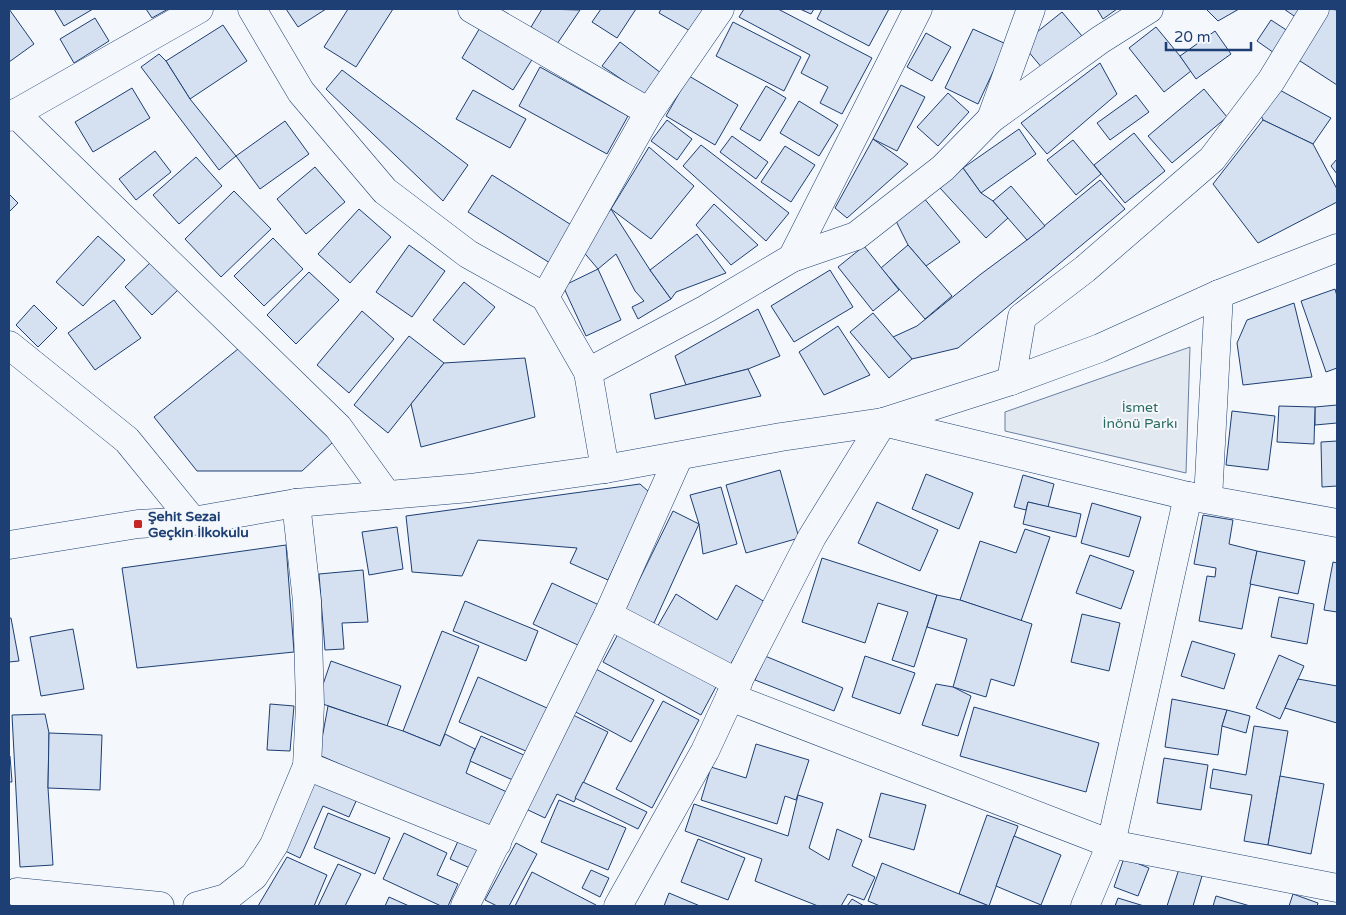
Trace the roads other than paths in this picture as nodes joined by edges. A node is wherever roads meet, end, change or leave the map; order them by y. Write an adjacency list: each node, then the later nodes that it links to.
1 (199, 9): 10 (street)
2 (252, 9): 15 (street)
3 (472, 9): 9 (street)
4 (720, 9): 9 (street)
5 (918, 9): 13 (street)
6 (1031, 9): 11 (street)
7 (1149, 9): 11 (street)
8 (1315, 9): 18 (street)
9 (649, 112): 15 (street)
10 (12, 115): 22 (street)
11 (992, 119): 13 (street)
12 (1337, 248): 14 (street)
13 (792, 258): 17 (street)
14 (1219, 294): 18 (street); 23 (street)
15 (545, 297): 17 (street)
16 (9, 346): 25 (street)
17 (588, 372): 21 (street)
18 (1011, 381): 19 (street)
19 (884, 422): 20 (street); 23 (street); 29 (street)
20 (679, 456): 21 (street); 28 (street)
21 (605, 469): 22 (street)
22 (388, 494): 24 (street)
23 (1198, 498): 26 (street); 32 (street)
24 (296, 504): 25 (street); 30 (street)
25 (193, 521): 27 (street)
26 (1337, 523)
27 (9, 545)
28 (608, 615): 29 (street); 31 (street)
29 (734, 690): 32 (street); 38 (street)
30 (306, 766): 31 (street); 36 (street)
31 (497, 843): 37 (street)
32 (1111, 844): 33 (street); 39 (street)
33 (1337, 888)
34 (12, 896): 35 (street)
35 (150, 906)
36 (197, 906)
37 (465, 906)
38 (618, 906)
39 (1085, 906)

